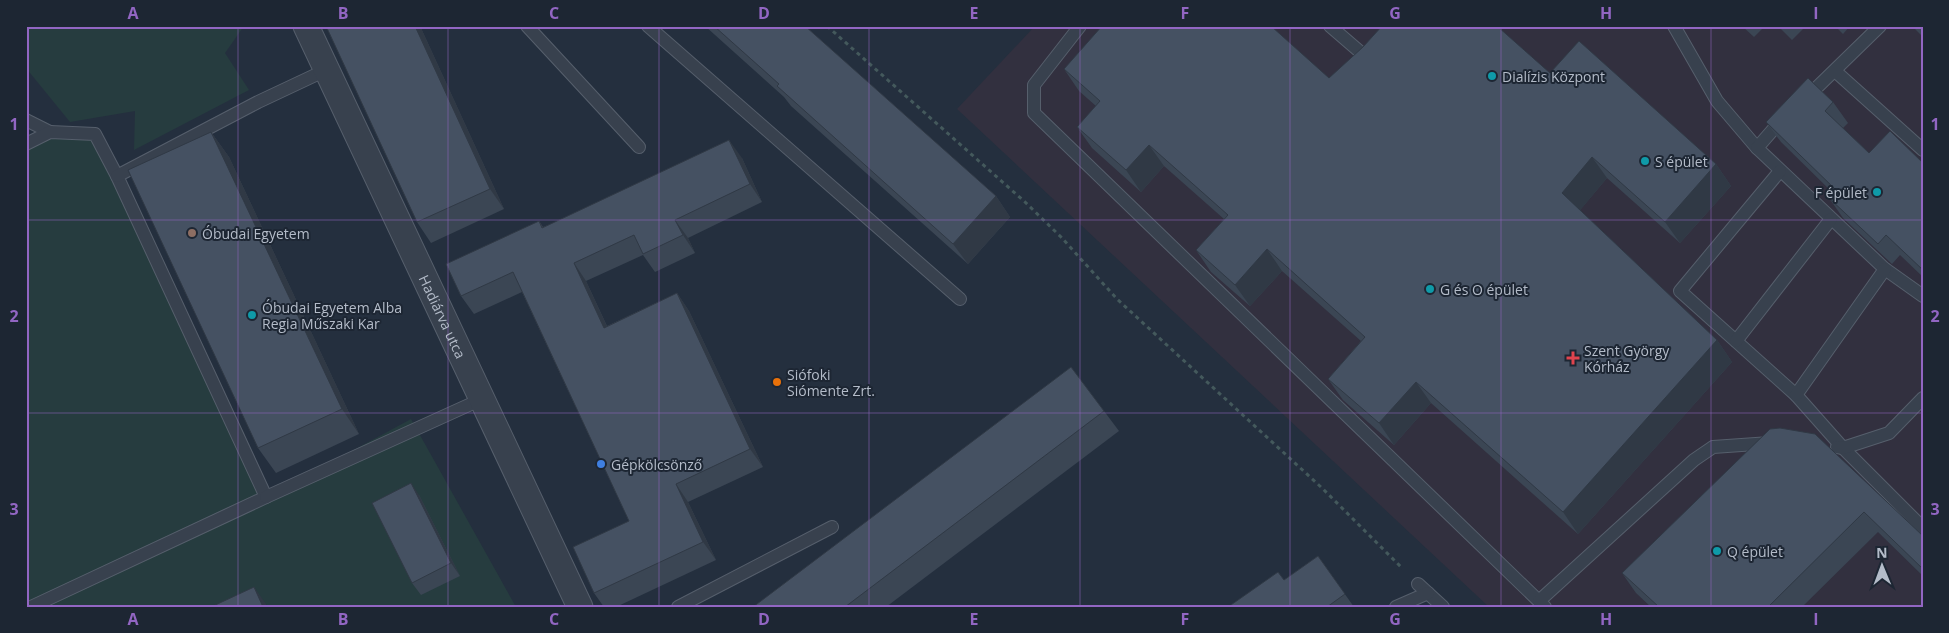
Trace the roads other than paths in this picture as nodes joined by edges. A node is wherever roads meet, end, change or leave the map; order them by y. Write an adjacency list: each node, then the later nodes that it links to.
1 (306, 26): 9 (street, Hadiárva utca)
2 (528, 26): 14 (lane)
3 (648, 26): 22 (lane)
4 (1080, 26): 35 (lane)
5 (1330, 26): 8 (lane)
6 (1674, 26): 15 (lane)
7 (1880, 26): 10 (lane)
8 (1359, 51)
9 (326, 70): 18 (lane); 26 (street, Hadiárva utca)
10 (1835, 71): 15 (lane); 16 (lane)
11 (26, 120): 12 (lane)
12 (50, 132): 13 (lane); 18 (lane)
13 (26, 144)
14 (639, 147)
15 (1757, 148): 17 (lane)
16 (1923, 150)
17 (1780, 171): 19 (lane); 23 (lane)
18 (117, 176): 30 (lane)
19 (1831, 219): 20 (lane); 23 (lane)
20 (1885, 268): 21 (lane); 24 (lane)
21 (1923, 296)
22 (960, 298)
23 (1736, 341): 24 (lane)
24 (1796, 395): 29 (lane)
25 (1923, 398): 29 (lane)
26 (482, 399): 30 (lane); 37 (street, Hadiárva utca)
27 (1785, 441): 35 (lane)
28 (1823, 445): 29 (lane)
29 (1843, 448): 32 (lane)
30 (266, 497): 36 (lane)
31 (832, 526): 38 (lane)
32 (1923, 528)
33 (1418, 584): 34 (lane)
34 (1428, 593): 39 (lane); 40 (lane)
35 (1542, 604)
36 (31, 607)
37 (580, 607)
38 (678, 607)
39 (1396, 607)
40 (1443, 607)

